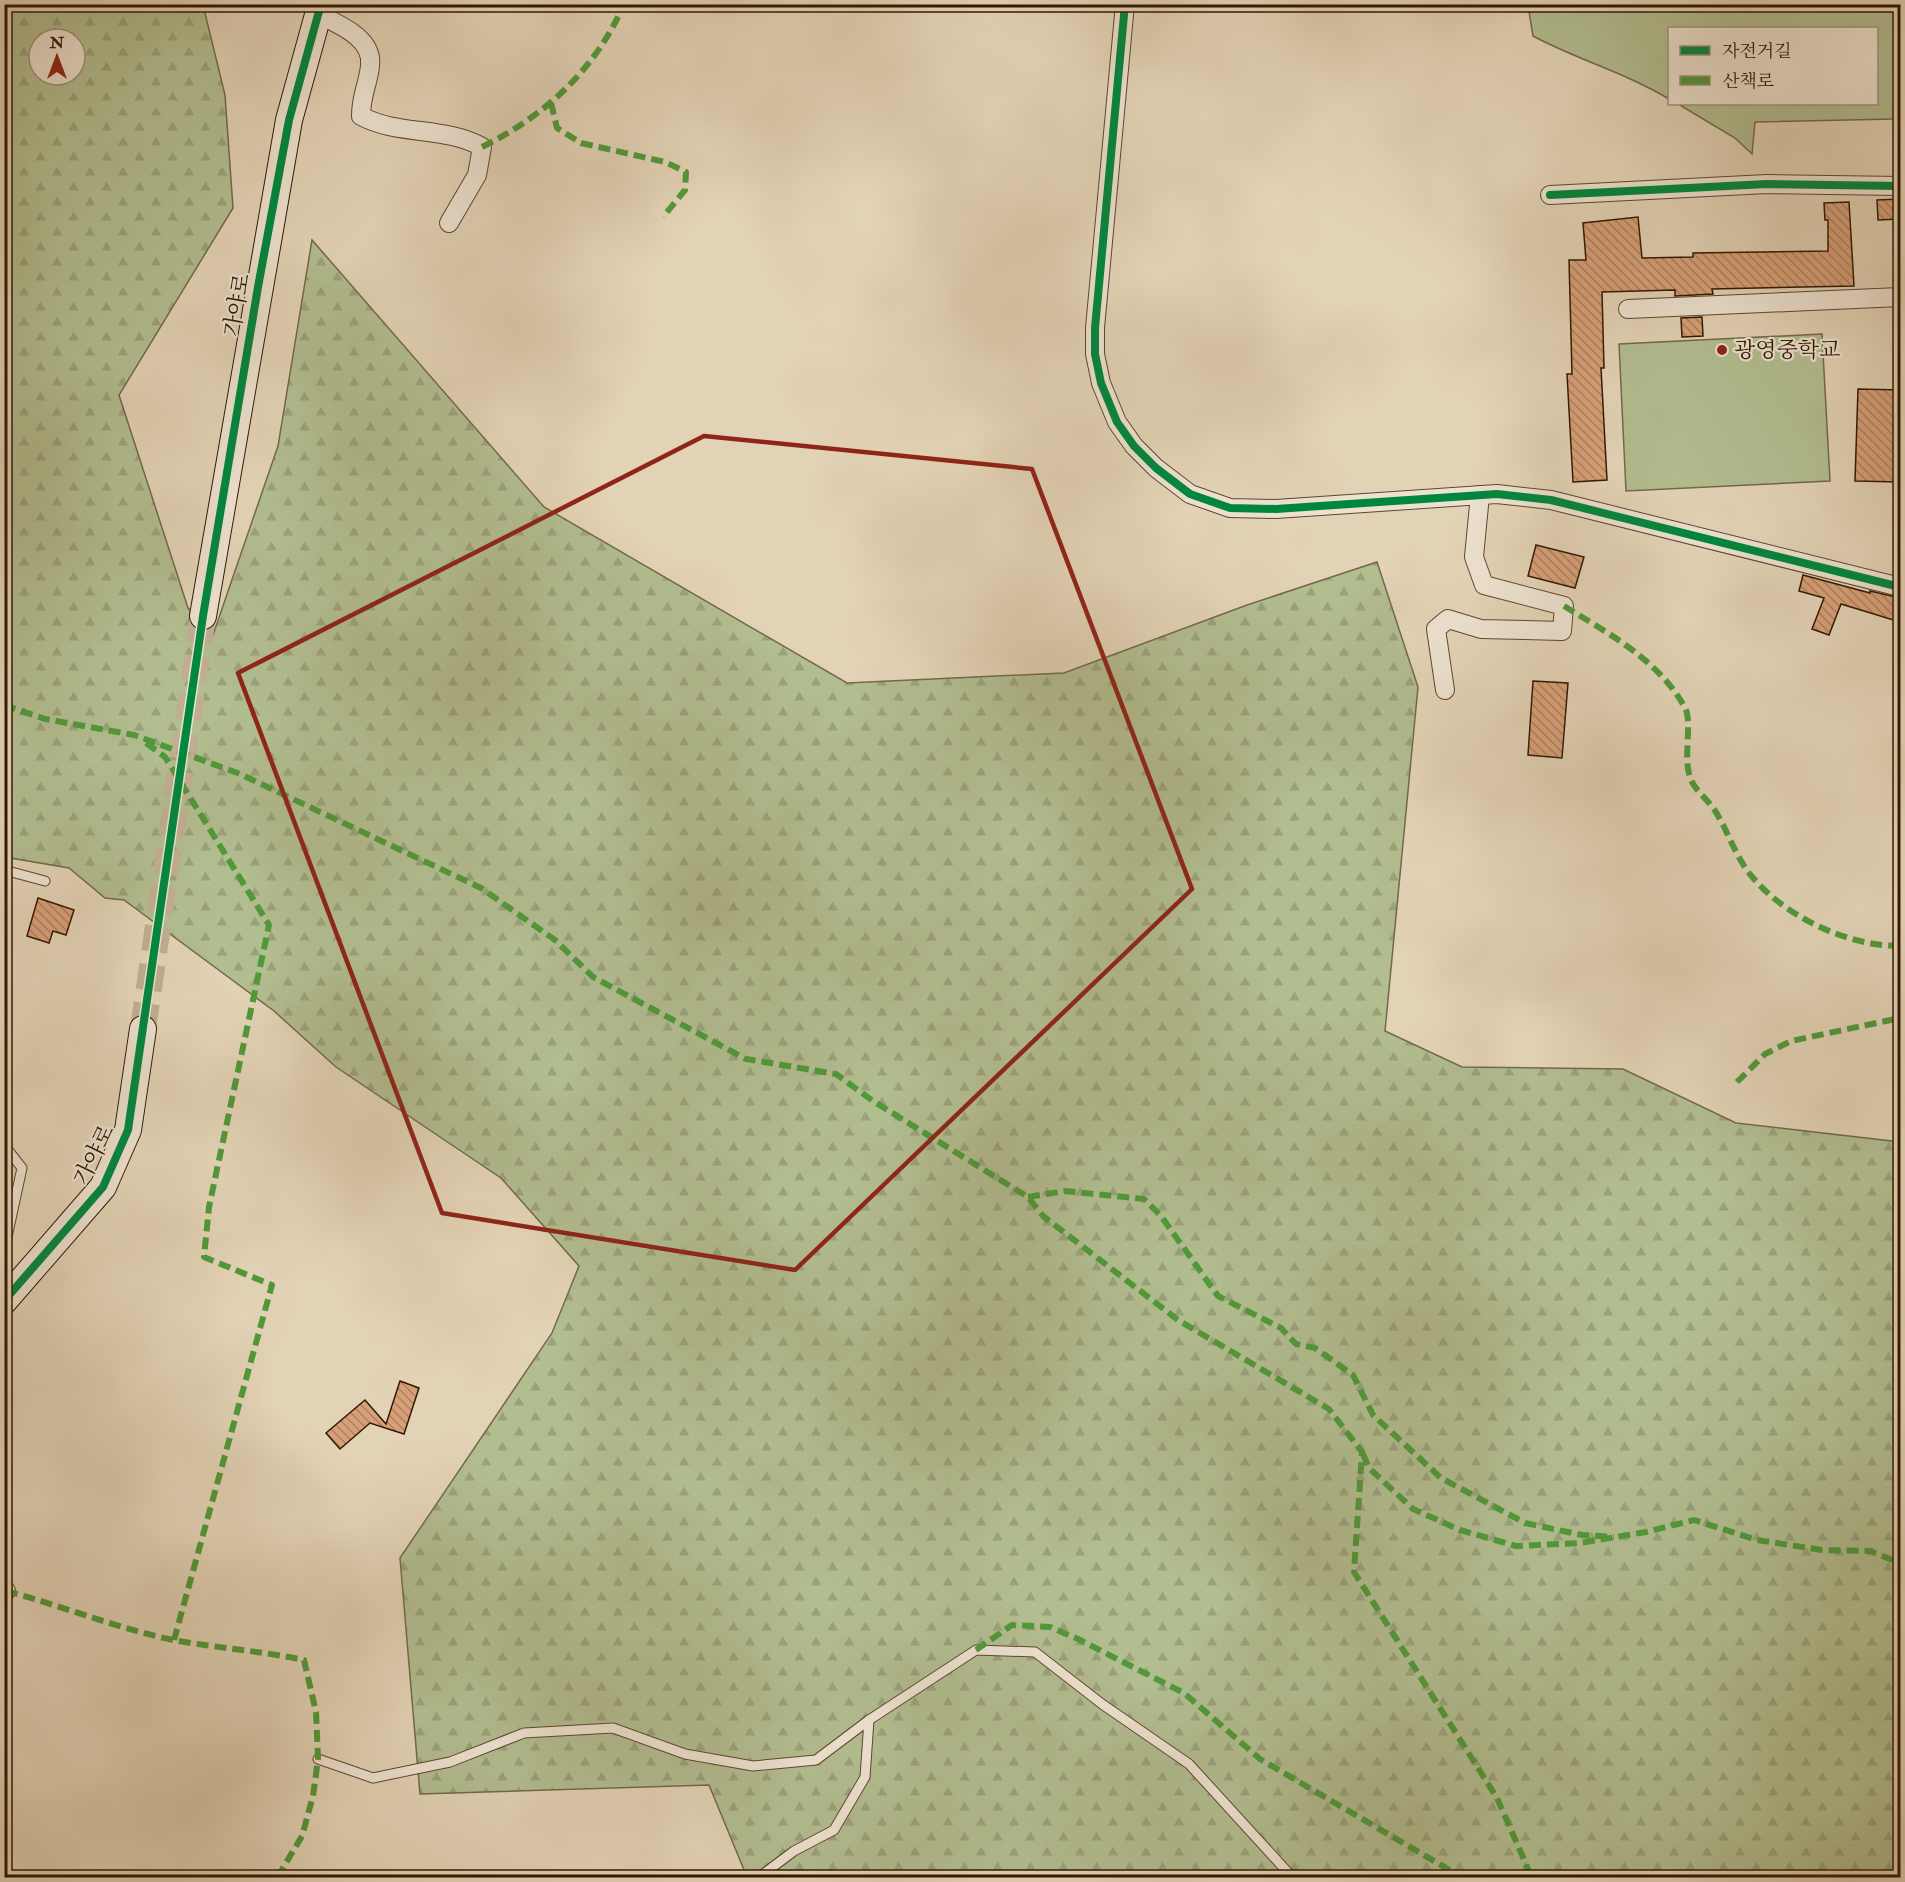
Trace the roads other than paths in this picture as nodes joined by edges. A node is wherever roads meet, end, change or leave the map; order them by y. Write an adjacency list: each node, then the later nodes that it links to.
1 (1125, 4): 8 (street)
2 (319, 9): 5 (street); 10 (street, 가야로)
3 (1900, 186): 4 (street)
4 (1550, 195)
5 (449, 223)
6 (1900, 297): 7 (street)
7 (1628, 309)
8 (1480, 495): 9 (street); 11 (street)
9 (1900, 587)
10 (203, 616)
11 (1445, 690)
12 (4, 870): 13 (lane)
13 (45, 880)
14 (143, 1029): 17 (street, 가야로)
15 (4, 1145): 16 (lane)
16 (4, 1251)
17 (4, 1301)
18 (869, 1720): 19 (lane); 20 (lane); 21 (lane)
19 (318, 1759)
20 (758, 1878)
21 (1293, 1878)

